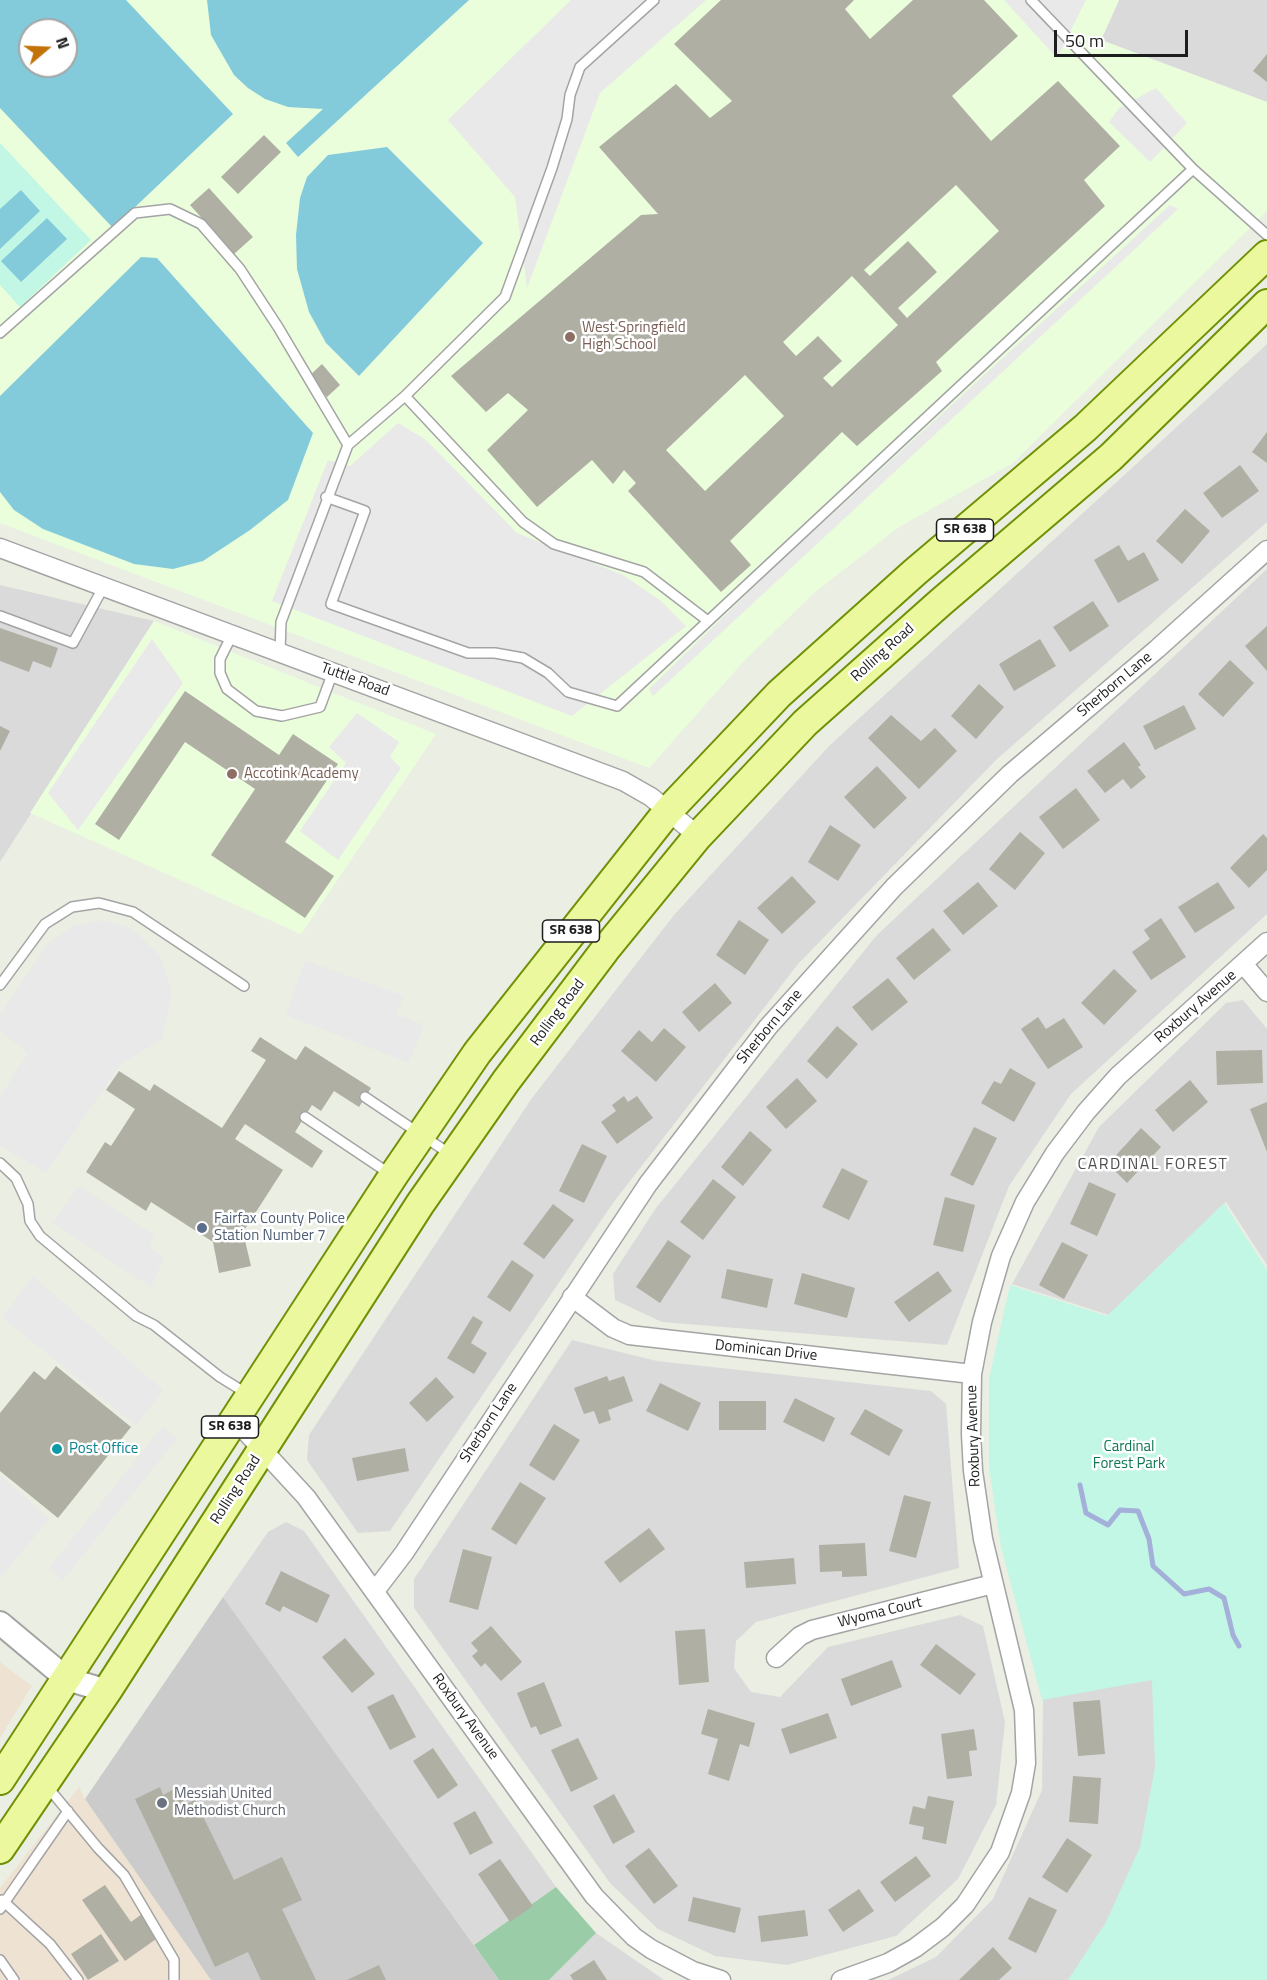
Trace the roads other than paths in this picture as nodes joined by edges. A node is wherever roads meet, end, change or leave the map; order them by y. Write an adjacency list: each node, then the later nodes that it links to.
1 (654, 0): 8 (lane)
2 (1031, 0): 3 (lane)
3 (1193, 169): 4 (lane); 15 (lane)
4 (1267, 236)
5 (1267, 255): 19 (main road, SR 638)
6 (1267, 304): 20 (main road, Rolling Road / SR 638)
7 (0, 333): 9 (lane)
8 (405, 396): 9 (lane); 15 (lane)
9 (348, 445): 10 (lane)
10 (326, 497): 15 (lane); 17 (lane)
11 (0, 550): 13 (street, Tuttle Road)
12 (1267, 550): 32 (street, Sherborn Lane)
13 (104, 586): 14 (lane); 16 (street, Tuttle Road)
14 (0, 616)
15 (708, 621)
16 (232, 635): 17 (street, Tuttle Road); 18 (lane)
17 (280, 652): 18 (street, Tuttle Road)
18 (333, 672): 19 (street, Tuttle Road)
19 (668, 811): 20 (street, Tuttle Road); 28 (main road, SR 638)
20 (698, 836): 29 (main road, Rolling Road / SR 638)
21 (1267, 942): 22 (street, Roxbury Avenue)
22 (1244, 965): 25 (street); 33 (street, Roxbury Avenue)
23 (0, 985): 24 (lane)
24 (244, 986)
25 (1267, 992)
26 (365, 1096): 28 (lane)
27 (305, 1117): 31 (lane)
28 (421, 1134): 29 (lane); 31 (main road, SR 638)
29 (453, 1156): 36 (main road, Rolling Road / SR 638)
30 (0, 1163): 34 (lane)
31 (393, 1176): 34 (main road, SR 638)
32 (572, 1297): 33 (street, Dominican Drive); 38 (street, Sherborn Lane)
33 (972, 1374): 37 (street, Roxbury Avenue)
34 (251, 1396): 35 (main road, SR 638)
35 (235, 1420): 36 (street, Roxbury Avenue); 41 (main road, SR 638)
36 (262, 1450): 38 (street, Roxbury Avenue); 42 (main road, Rolling Road / SR 638)
37 (993, 1584): 40 (street, Wyoma Court); 53 (street, Roxbury Avenue)
38 (375, 1591): 52 (street, Roxbury Avenue)
39 (0, 1623): 41 (street)
40 (776, 1658)
41 (67, 1679): 42 (street); 43 (main road, SR 638)
42 (107, 1691): 44 (main road, Rolling Road / SR 638)
43 (0, 1780)
44 (45, 1783): 45 (lane); 46 (main road, Rolling Road / SR 638)
45 (68, 1811): 47 (lane); 51 (lane)
46 (0, 1849)
47 (1, 1903): 50 (lane)
48 (0, 1960): 49 (lane)
49 (14, 1980)
50 (78, 1980)
51 (174, 1980)
52 (721, 1980)
53 (842, 1980)

